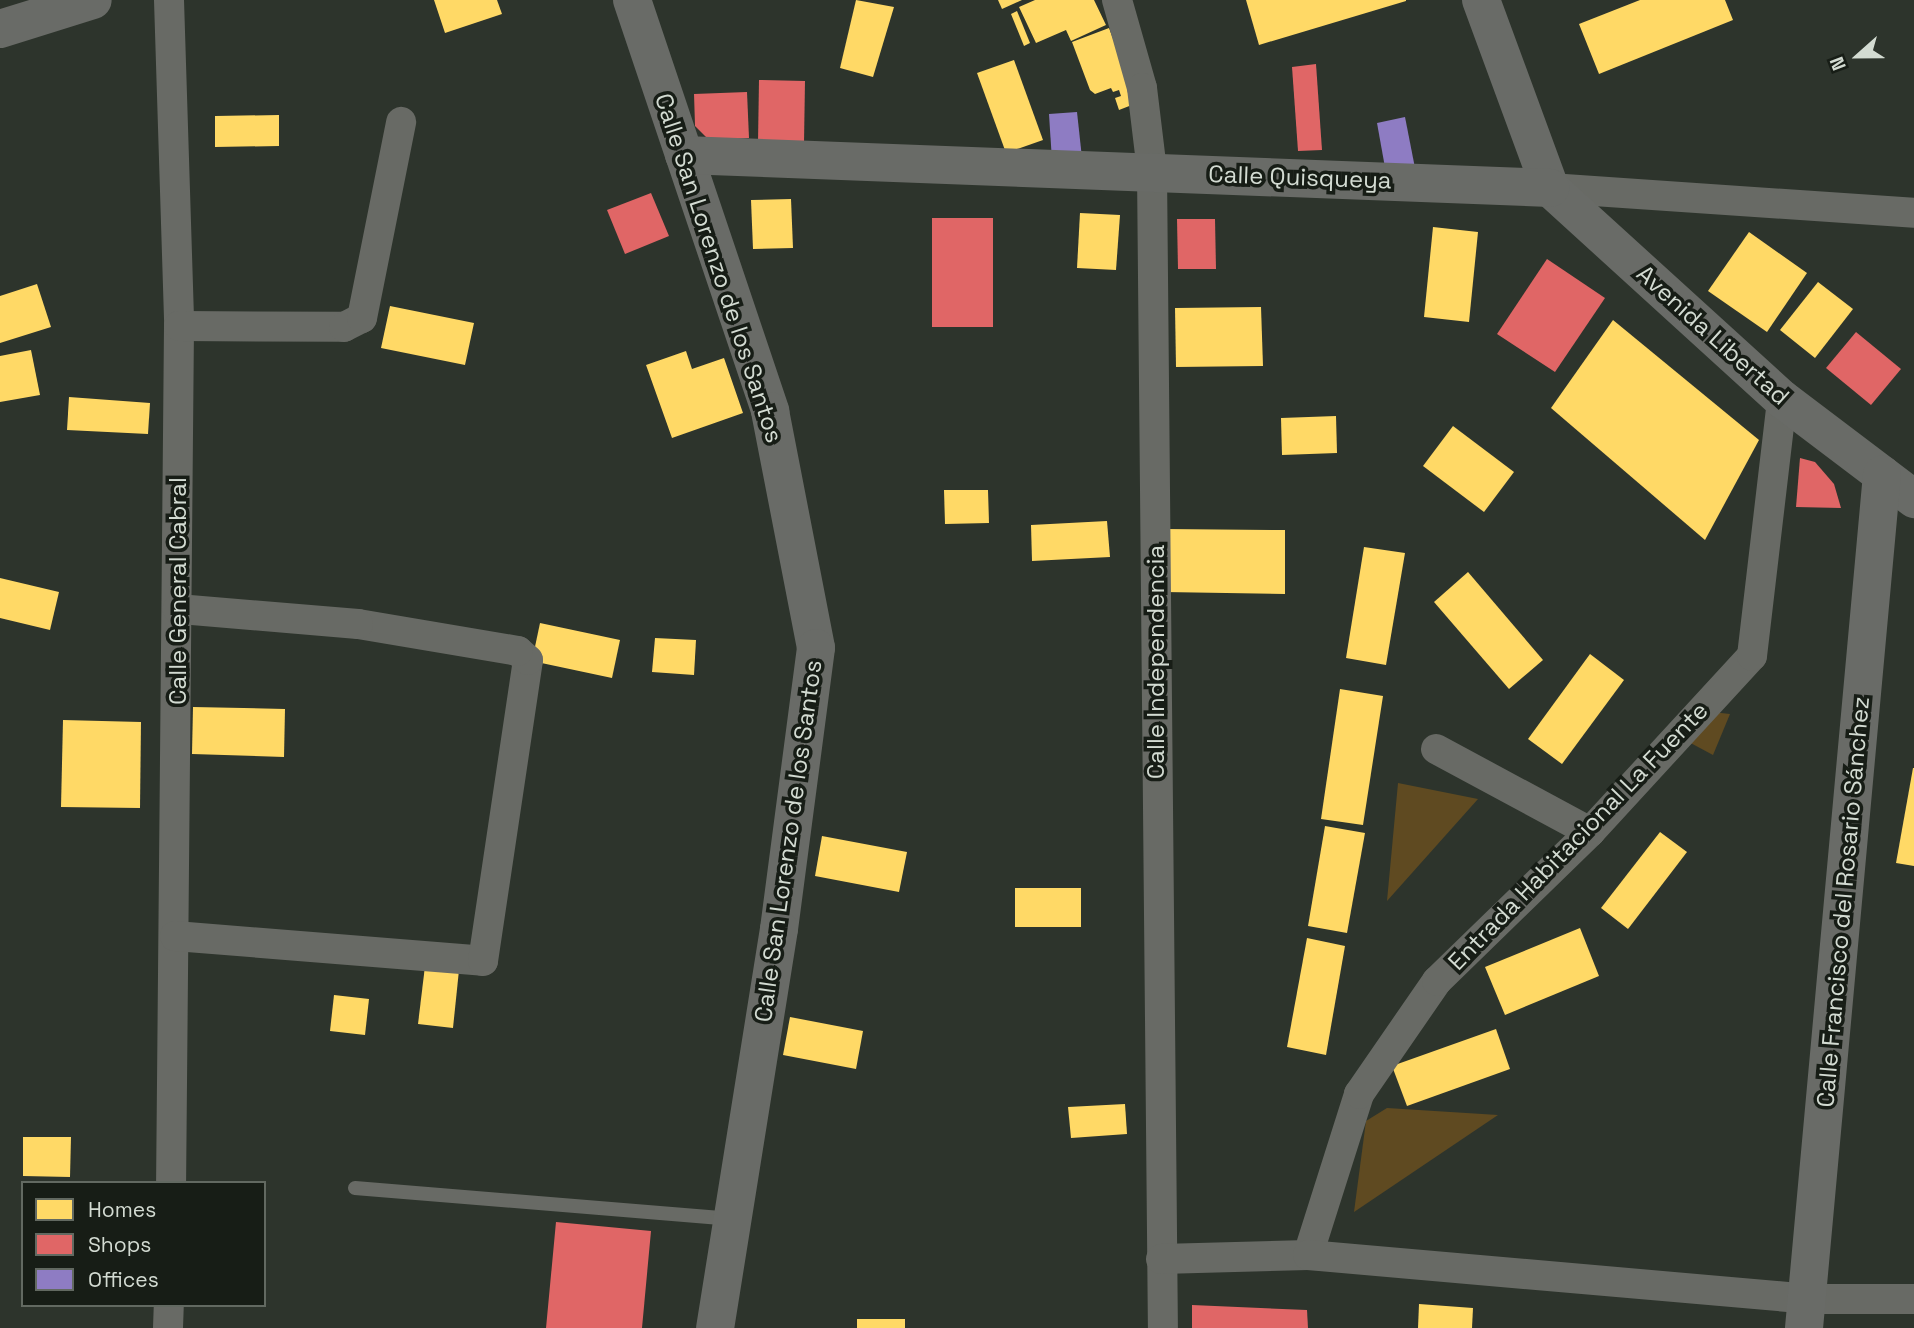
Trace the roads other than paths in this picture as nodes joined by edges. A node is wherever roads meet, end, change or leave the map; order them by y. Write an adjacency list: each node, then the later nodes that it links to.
1 (93, 0): 6 (street)
2 (169, 0): 12 (street, Calle General Cabral)
3 (632, 0): 8 (street, Calle San Lorenzo de los Santos)
4 (1117, 0): 9 (street, Calle Independencia)
5 (1481, 0): 10 (street)
6 (0, 29)
7 (401, 122): 12 (street)
8 (684, 156): 9 (street, Calle Quisqueya); 22 (street, Calle San Lorenzo de los Santos)
9 (1152, 171): 10 (street, Calle Quisqueya); 24 (street, Calle Independencia)
10 (1550, 188): 11 (street, Calle Quisqueya); 13 (street, Avenida Libertad)
11 (1914, 213)
12 (179, 326): 16 (street, Calle General Cabral)
13 (1782, 399): 14 (street, Avenida Libertad); 18 (street, Entrada Habitacional La Fuente)
14 (1882, 475): 15 (street, Avenida Libertad); 27 (street, Calle Francisco del Rosario Sánchez)
15 (1914, 499)
16 (178, 609): 19 (street, Calle General Cabral); 19 (street)
17 (1436, 748): 18 (street)
18 (1590, 832): 23 (street, Entrada Habitacional La Fuente)
19 (175, 936): 20 (street, Calle General Cabral)
20 (171, 1181)
21 (355, 1188): 22 (lane)
22 (730, 1219): 29 (street, Calle San Lorenzo de los Santos)
23 (1308, 1255): 24 (street); 27 (street)
24 (1161, 1259): 30 (street, Calle Independencia)
25 (1914, 1300): 27 (street)
26 (169, 1307): 28 (street)
27 (1805, 1314)
28 (168, 1328)
29 (715, 1328)
30 (1163, 1328)

